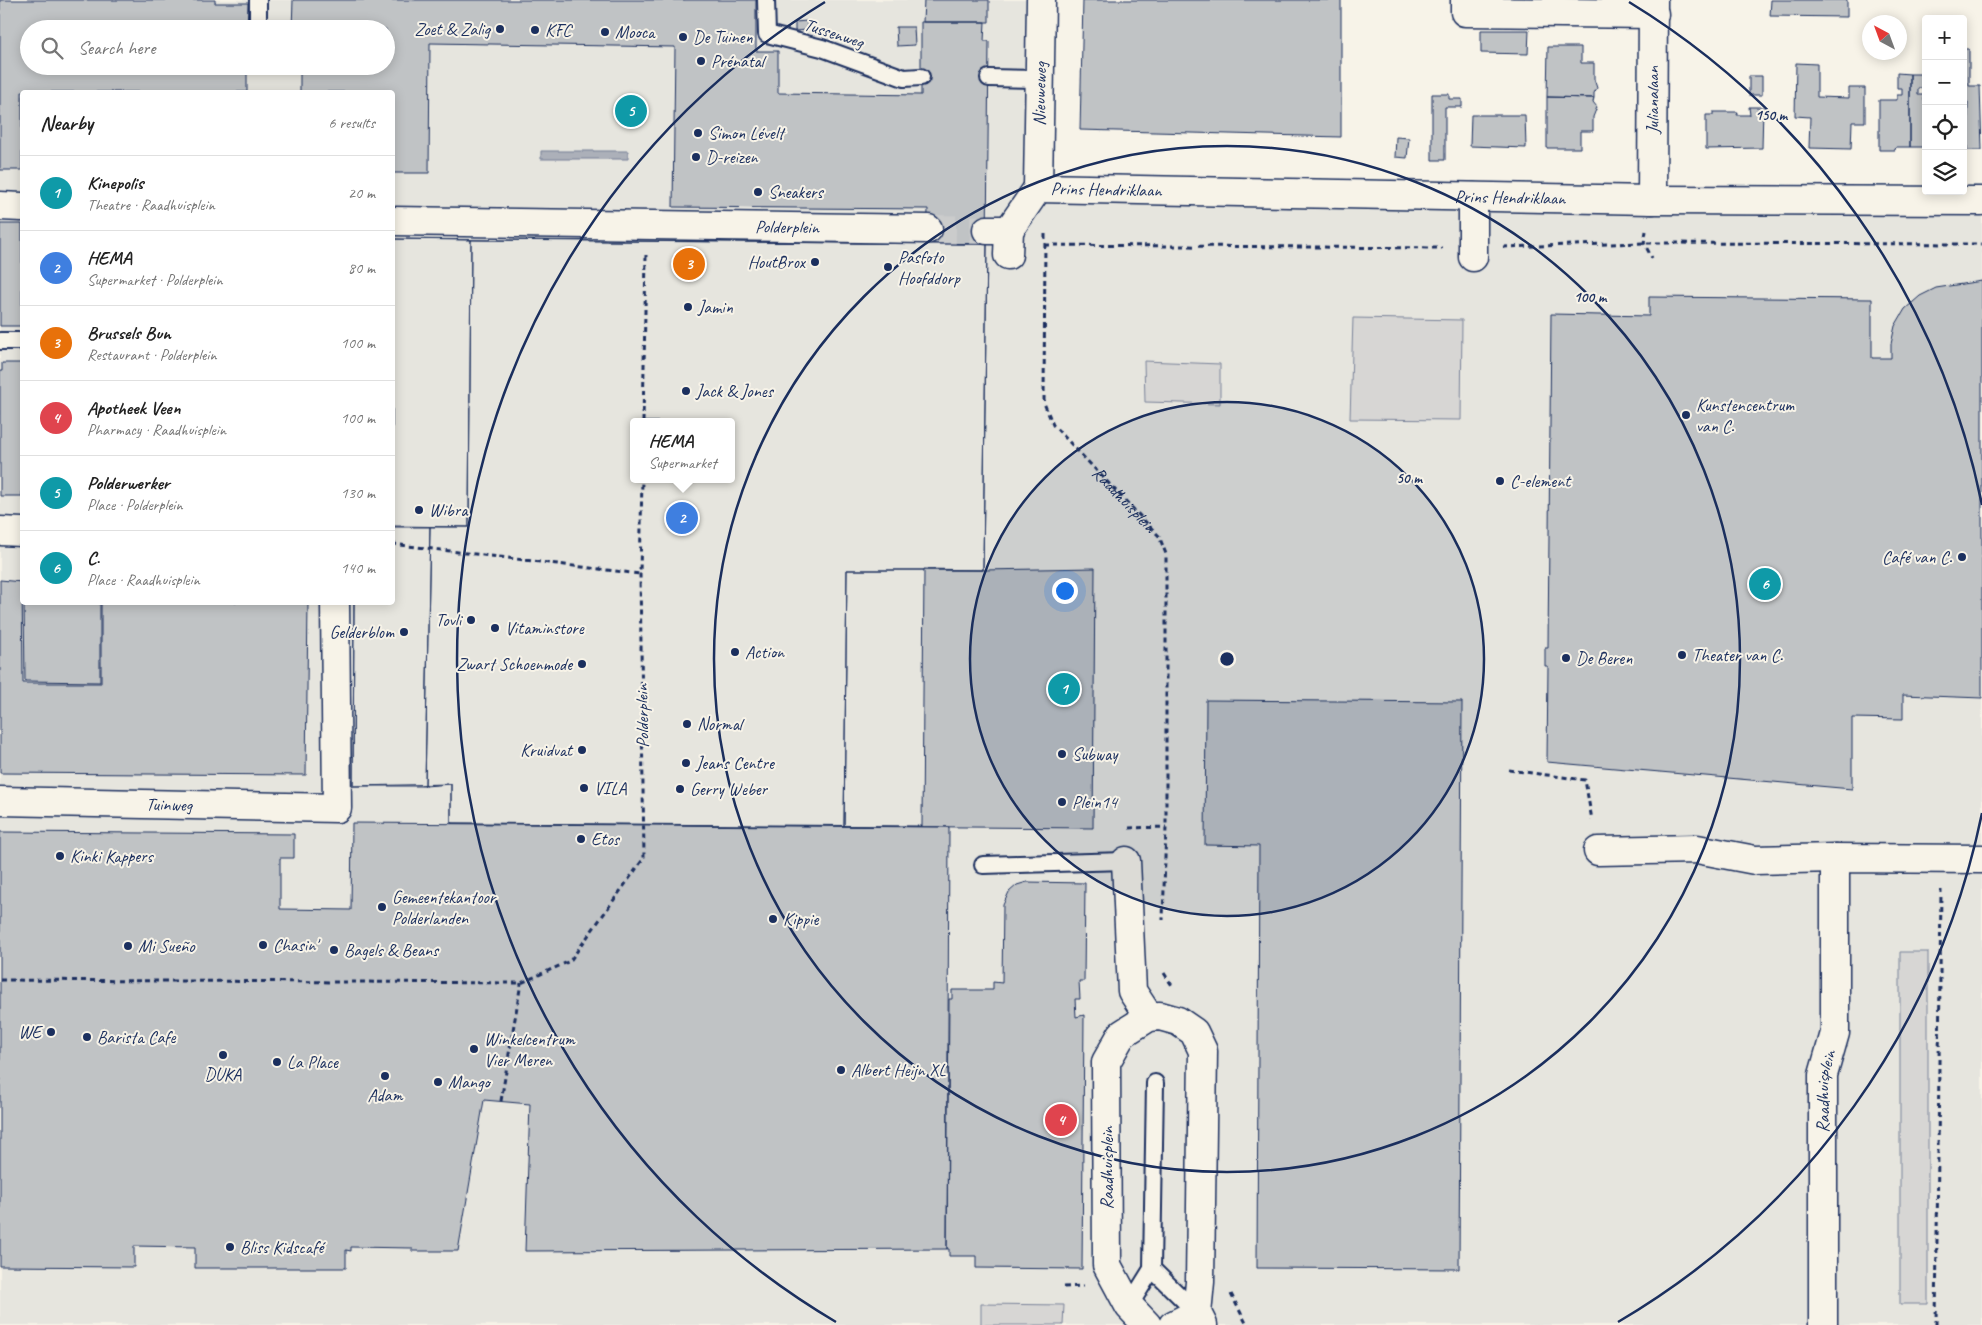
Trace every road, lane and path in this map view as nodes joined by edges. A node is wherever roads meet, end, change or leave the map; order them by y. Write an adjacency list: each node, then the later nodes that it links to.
1 (258, 0): 6 (lane)
2 (766, 0): 7 (lane, Tussenweg)
3 (1041, 0): 9 (street, Nieuweweg)
4 (1465, 0): 5 (street)
5 (1653, 7): 12 (street, Julianalaan)
6 (258, 20)
7 (921, 77)
8 (989, 78): 9 (lane)
9 (1039, 79): 10 (street, Nieuweweg)
10 (1038, 188): 11 (street, Prins Hendriklaan); 19 (street); 21 (path, Raadhuisplein)
11 (1473, 197): 12 (street, Prins Hendriklaan); 22 (street)
12 (1652, 200): 13 (street, Prins Hendriklaan)
13 (1982, 201)
14 (0, 206): 15 (street)
15 (20, 207)
16 (395, 221): 17 (street, Polderplein)
17 (646, 224): 18 (street, Polderplein); 25 (path)
18 (928, 229)
19 (1001, 238)
20 (1982, 244): 22 (path)
21 (1045, 245): 22 (path); 34 (path, Raadhuisplein)
22 (1473, 253)
23 (0, 341): 24 (lane)
24 (20, 341)
25 (643, 418)
26 (642, 483): 30 (path, Polderplein)
27 (0, 531): 28 (street)
28 (20, 532)
29 (395, 544): 30 (path)
30 (640, 574): 42 (path, Polderplein)
31 (335, 605): 33 (street, Tuinweg)
32 (1509, 770): 35 (path)
33 (0, 802)
34 (1166, 828)
35 (1598, 851): 36 (street)
36 (1835, 858): 37 (street); 49 (street, Raadhuisplein)
37 (1941, 859): 38 (street); 50 (path)
38 (1982, 859)
39 (1126, 862): 40 (lane); 43 (street)
40 (983, 865)
41 (0, 980): 42 (path)
42 (521, 983): 45 (path)
43 (1149, 1016): 47 (street, Raadhuisplein); 48 (street)
44 (1155, 1083): 46 (lane)
45 (501, 1101)
46 (1152, 1269): 47 (lane); 48 (lane)
47 (1138, 1316)
48 (1191, 1321)
49 (1824, 1325)
50 (1936, 1325)

